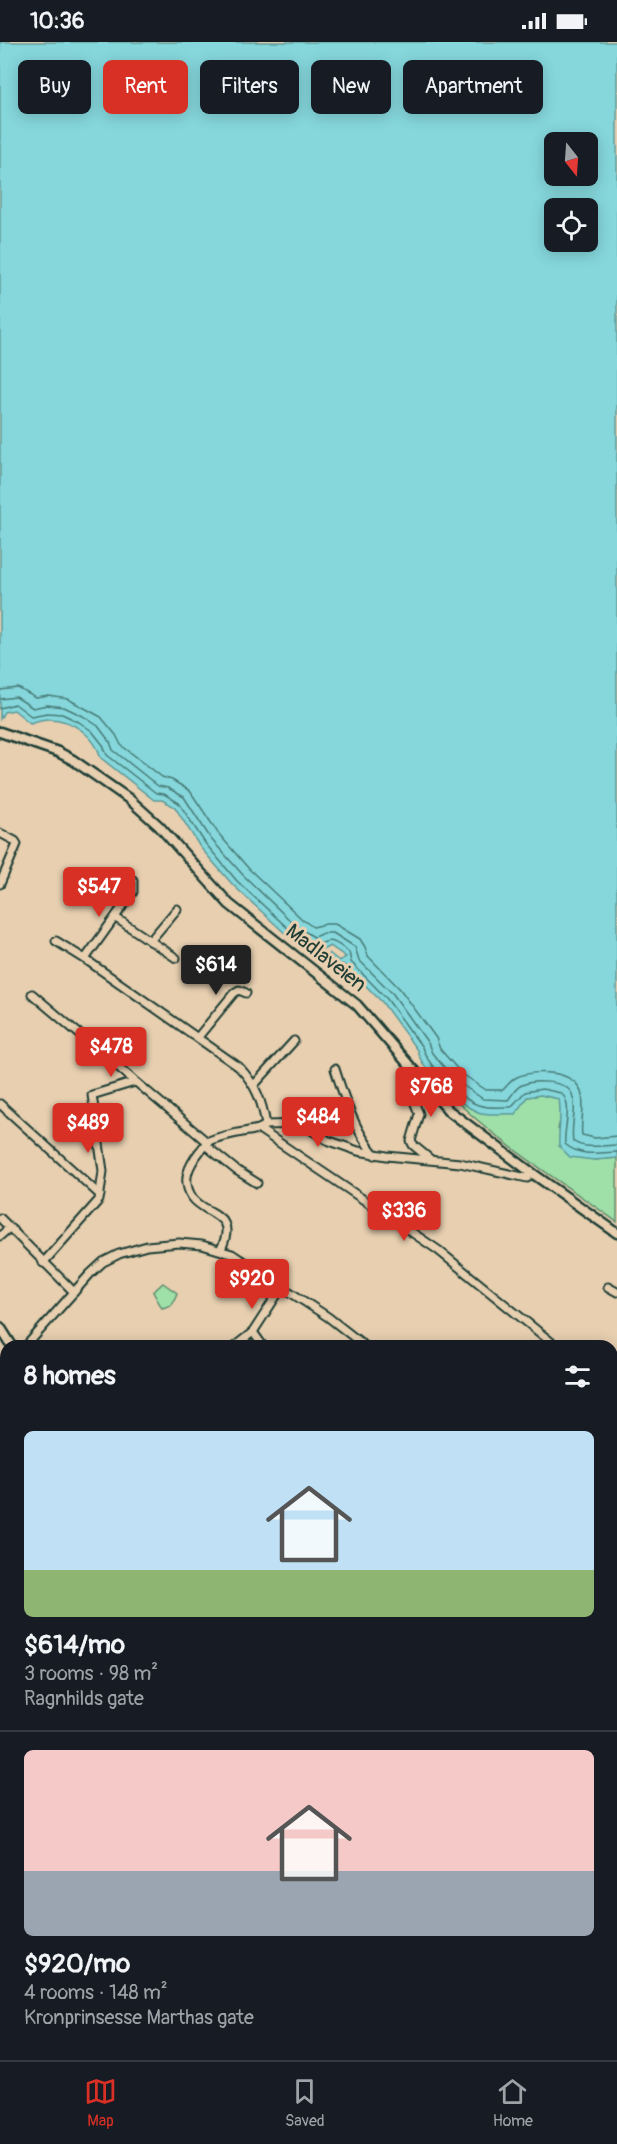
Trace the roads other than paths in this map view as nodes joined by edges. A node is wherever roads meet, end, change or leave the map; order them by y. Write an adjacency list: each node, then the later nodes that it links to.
1 (0, 732): 25 (main road, Madlaveien)
2 (0, 833): 4 (street)
3 (133, 880): 6 (street)
4 (0, 884)
5 (177, 909): 8 (street)
6 (116, 918): 8 (street); 10 (street)
7 (56, 941): 10 (street)
8 (150, 941): 9 (street)
9 (176, 958)
10 (86, 959): 13 (street)
11 (246, 993): 13 (street)
12 (32, 994): 16 (street)
13 (198, 1038): 17 (street)
14 (294, 1041): 17 (street)
15 (335, 1069): 23 (street)
16 (135, 1082): 22 (street); 27 (street)
17 (254, 1085): 20 (street)
18 (408, 1093): 24 (street)
19 (0, 1104): 27 (street)
20 (266, 1125): 21 (street); 23 (street)
21 (259, 1129): 22 (street); 43 (street)
22 (206, 1144): 26 (street); 32 (street)
23 (375, 1155): 24 (street)
24 (430, 1159): 25 (street)
25 (532, 1173): 30 (main road, Madlaveien)
26 (257, 1183)
27 (100, 1195): 33 (street)
28 (0, 1218): 29 (street)
29 (9, 1228): 31 (street); 33 (street)
30 (617, 1233)
31 (0, 1236)
32 (221, 1250): 34 (street); 36 (street)
33 (44, 1263): 36 (street)
34 (282, 1287): 38 (street); 42 (street)
35 (608, 1287): 37 (street)
36 (74, 1292): 39 (street)
37 (617, 1292)
38 (253, 1332): 40 (street); 41 (street)
39 (32, 1340)
40 (243, 1340)
41 (259, 1340)
42 (357, 1340)
43 (549, 1340)

